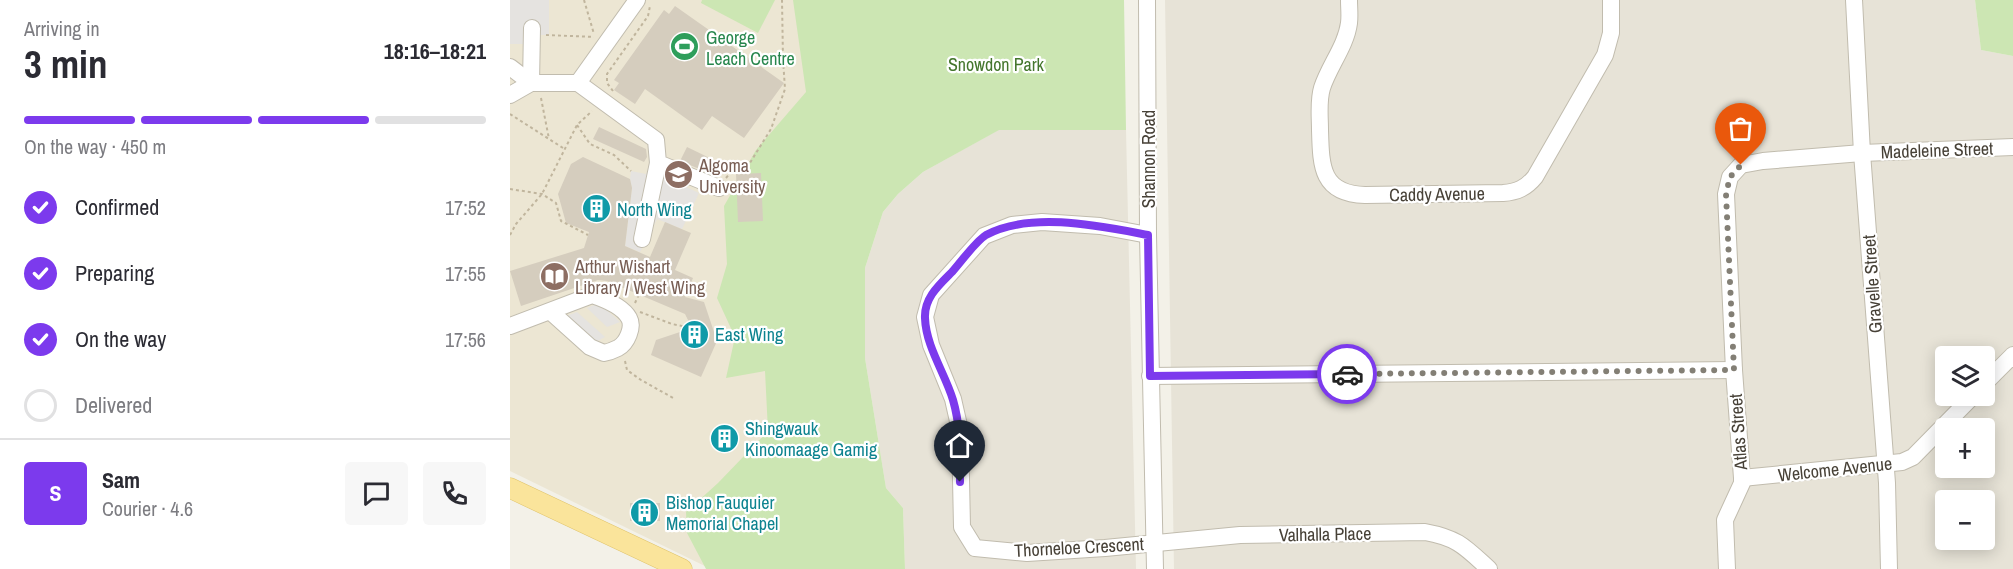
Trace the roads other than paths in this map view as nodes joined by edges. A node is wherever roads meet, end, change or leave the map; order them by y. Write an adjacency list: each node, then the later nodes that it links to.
1 (637, 0): 8 (street)
2 (1147, 0): 15 (street, Shannon Road)
3 (1349, 0): 4 (street, Caddy Avenue)
4 (1611, 0)
5 (1854, 0): 12 (street, Gravelle Street)
6 (534, 31): 9 (street)
7 (510, 68): 9 (street)
8 (578, 82): 9 (street); 13 (street)
9 (536, 83): 10 (street)
10 (510, 95)
11 (2013, 147): 12 (street, Madeleine Street)
12 (1862, 153): 20 (street, Atlas Street); 24 (street, Gravelle Street)
13 (658, 163): 14 (street); 16 (street)
14 (719, 188)
15 (1148, 235): 22 (street, Shannon Road); 27 (street, Thorneloe Crescent)
16 (642, 239)
17 (551, 312): 18 (street)
18 (510, 326)
19 (2013, 355): 21 (street)
20 (1734, 370): 22 (street); 25 (street, Atlas Street)
21 (1995, 373)
22 (1150, 376): 27 (street, Shannon Road)
23 (1963, 406): 24 (street, Welcome Avenue)
24 (1886, 464): 25 (street, Welcome Avenue); 32 (street, Gravelle Street)
25 (1742, 478): 31 (street, Atlas Street)
26 (510, 488): 29 (main road)
27 (1154, 543): 28 (street, Valhalla Place); 30 (street, Shannon Road)
28 (1487, 568)
29 (682, 569)
30 (1155, 569)
31 (1727, 569)
32 (1889, 569)

